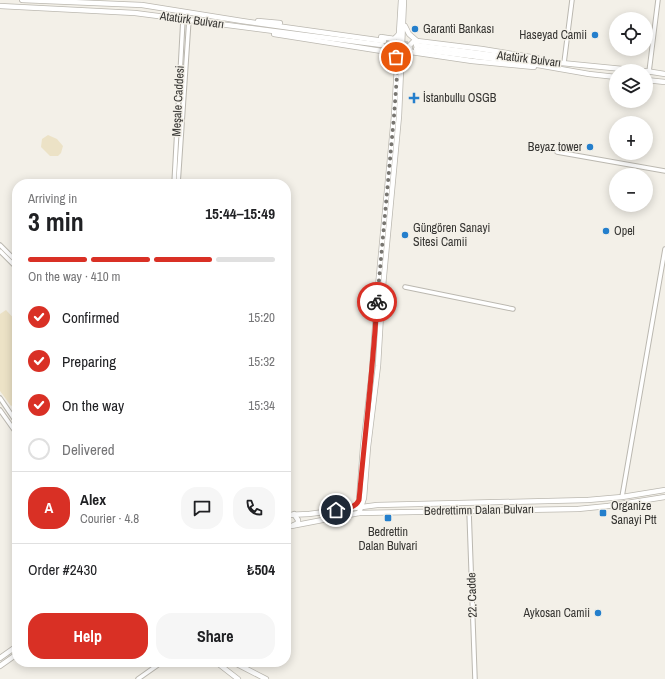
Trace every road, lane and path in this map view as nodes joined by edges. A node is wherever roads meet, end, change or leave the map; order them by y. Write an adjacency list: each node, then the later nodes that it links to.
1 (22, 0): 6 (main road, Atatürk Bulvarı)
2 (401, 0): 13 (main road)
3 (404, 0): 11 (main road)
4 (572, 0): 19 (street)
5 (658, 0): 20 (street)
6 (142, 2): 8 (main road, Atatürk Bulvarı)
7 (0, 6): 9 (main road, Atatürk Bulvarı)
8 (190, 12): 9 (main road); 10 (main road, Atatürk Bulvarı)
9 (186, 19): 12 (main road, Atatürk Bulvarı); 30 (street, Meşale Caddesi); 31 (street, Meşale Caddesi)
10 (242, 21): 12 (main road, Atatürk Bulvarı); 14 (main road)
11 (404, 24): 15 (main road); 18 (main road)
12 (256, 29): 16 (main road)
13 (400, 34): 14 (main road); 18 (main road)
14 (390, 39): 16 (main road)
15 (416, 45): 17 (main road); 19 (main road, Atatürk Bulvarı); 21 (main road, Atatürk Bulvarı)
16 (388, 52): 18 (main road)
17 (411, 52): 18 (main road); 21 (main road)
18 (400, 62): 44 (main road); 48 (main road)
19 (564, 63): 22 (main road, Atatürk Bulvarı)
20 (648, 64)
21 (543, 67): 25 (main road, Atatürk Bulvarı)
22 (609, 68)
23 (653, 72): 24 (main road)
24 (665, 74)
25 (609, 76)
26 (653, 81): 27 (main road)
27 (665, 82)
28 (557, 152): 29 (street)
29 (664, 171)
30 (174, 179)
31 (178, 179)
32 (0, 246): 35 (street)
33 (665, 249): 45 (street)
34 (0, 251): 36 (street)
35 (12, 257)
36 (12, 263)
37 (405, 287): 38 (street)
38 (513, 309)
39 (0, 398): 41 (street)
40 (0, 410): 42 (street)
41 (12, 416)
42 (12, 427)
43 (665, 490): 45 (main road, Bedrettimn Dalan Bulvarı)
44 (365, 497): 47 (main road); 49 (main road)
45 (622, 497): 47 (main road, Bedrettimn Dalan Bulvarı)
46 (665, 497): 50 (main road, Bedrettimn Dalan Bulvarı)
47 (377, 505): 49 (main road, Bedrettimn Dalan Bulvarı)
48 (354, 507): 49 (main road, Bedrettimn Dalan Bulvarı); 54 (main road, Bedrettimn Dalan Bulvarı)
49 (362, 507): 51 (main road)
50 (469, 511): 51 (main road, Bedrettimn Dalan Bulvarı); 70 (street, 22. Cadde)
51 (359, 512): 56 (main road, Bedrettimn Dalan Bulvarı)
52 (291, 513): 53 (street)
53 (294, 514): 54 (main road, Bedrettimn Dalan Bulvarı); 55 (main road, Bedrettimn Dalan Bulvarı); 57 (main road)
54 (306, 514): 56 (main road)
55 (291, 515)
56 (310, 522): 57 (main road, Bedrettimn Dalan Bulvarı)
57 (293, 526)
58 (12, 650): 59 (main road)
59 (0, 658)
60 (12, 658): 61 (main road)
61 (0, 666)
62 (155, 667): 66 (street)
63 (222, 667): 67 (main road)
64 (242, 667): 65 (main road)
65 (246, 669): 68 (main road); 69 (main road)
66 (138, 679)
67 (238, 679)
68 (255, 679)
69 (266, 679)
70 (475, 679)

